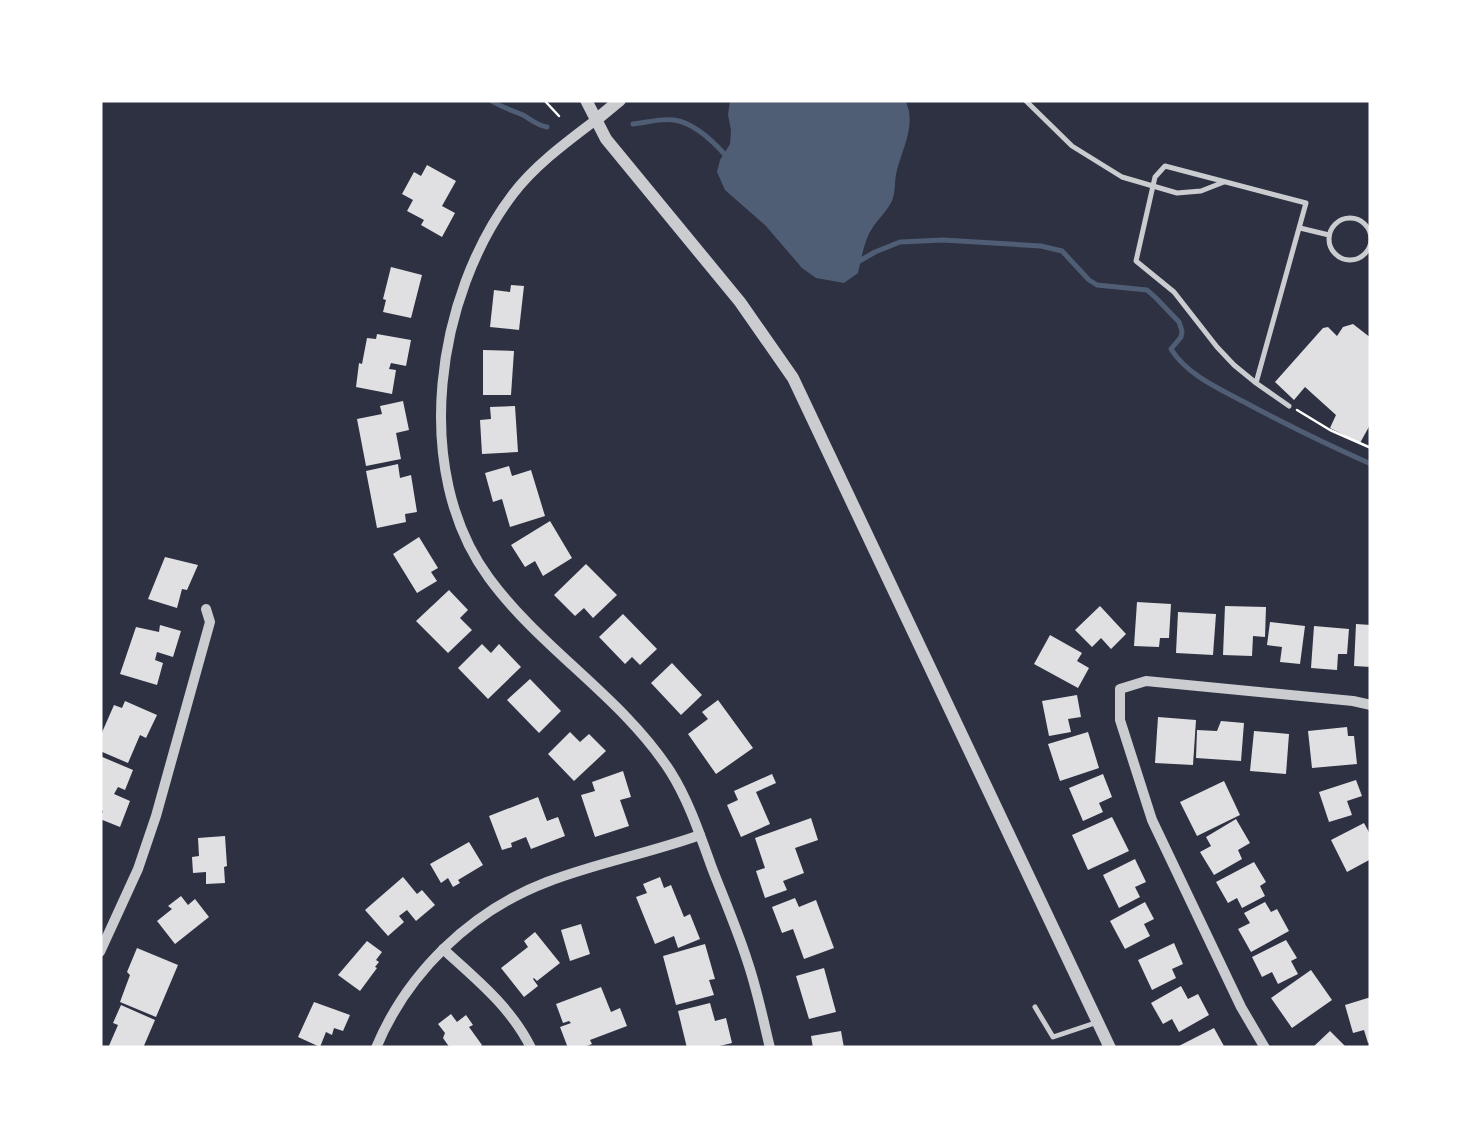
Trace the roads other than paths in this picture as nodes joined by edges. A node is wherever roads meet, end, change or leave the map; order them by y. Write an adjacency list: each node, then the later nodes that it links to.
1 (586, 100): 4 (street)
2 (620, 100): 4 (street)
3 (1025, 100): 6 (lane)
4 (598, 119): 13 (street); 17 (street)
5 (1224, 182): 6 (lane); 6 (lane); 7 (lane)
6 (1152, 188): 9 (lane)
7 (1300, 228): 8 (lane); 9 (lane)
8 (1329, 236): 8 (lane)
9 (1256, 383): 10 (lane)
10 (1289, 406)
11 (206, 610): 15 (street)
12 (1371, 705): 22 (street)
13 (700, 835): 14 (street); 20 (street)
14 (443, 949): 18 (street); 19 (street)
15 (100, 952)
16 (1035, 1007): 17 (lane)
17 (1098, 1022): 21 (street)
18 (376, 1048)
19 (531, 1048)
20 (770, 1048)
21 (1110, 1048)
22 (1266, 1048)

